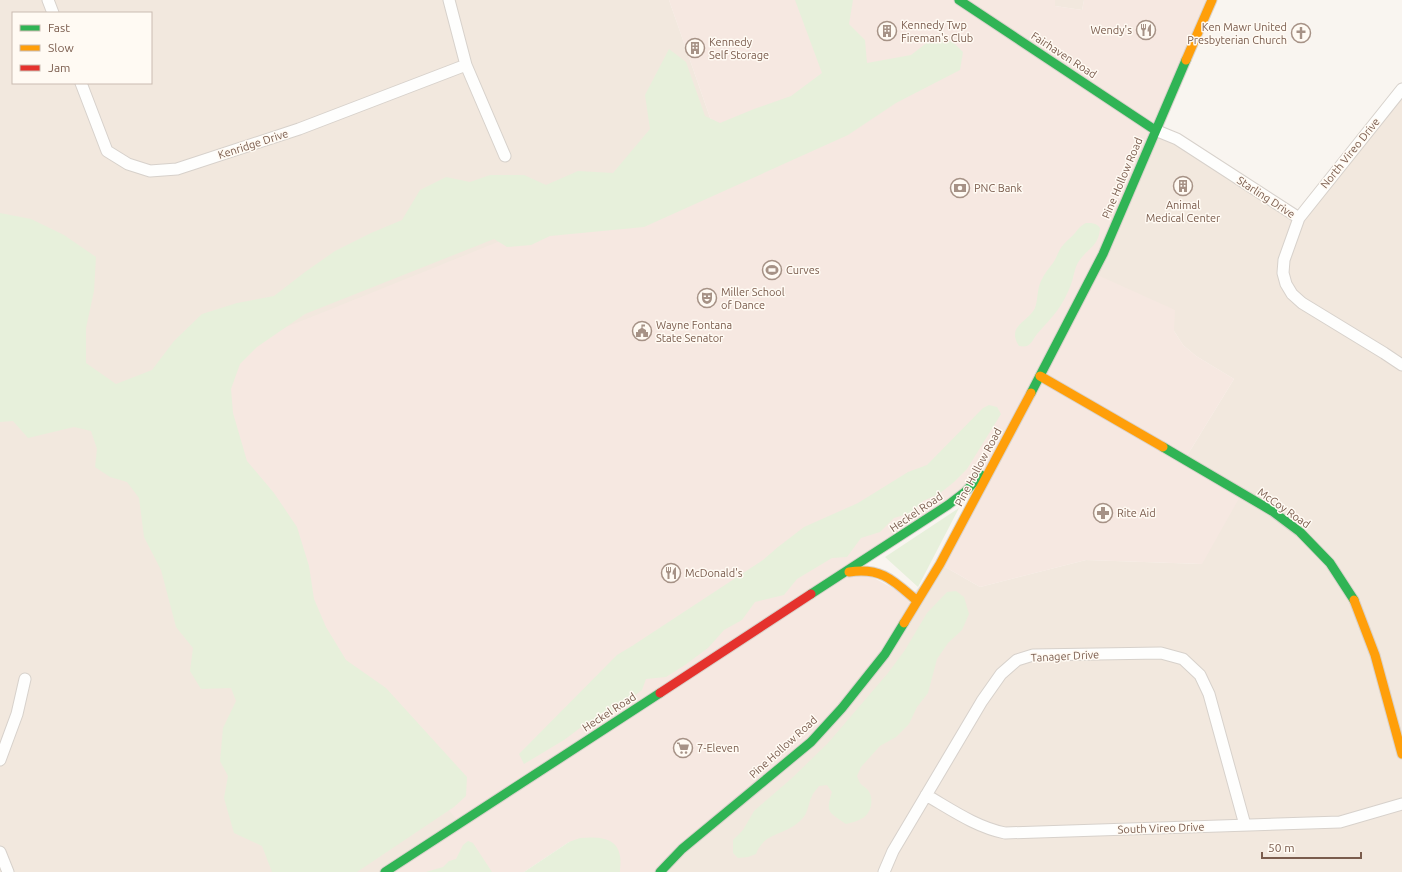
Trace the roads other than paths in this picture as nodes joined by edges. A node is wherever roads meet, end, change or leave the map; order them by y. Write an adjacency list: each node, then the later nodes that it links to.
1 (48, 0): 5 (street)
2 (449, 0): 6 (street)
3 (959, 0): 9 (street, Fairhaven Road)
4 (1212, 0): 9 (street, Pine Hollow Road)
5 (53, 12)
6 (466, 64): 7 (street, Kenridge Drive); 10 (street)
7 (81, 84)
8 (1402, 89): 11 (street, North Vireo Drive)
9 (1155, 130): 11 (street, Starling Drive); 13 (street, Pine Hollow Road)
10 (505, 156)
11 (1298, 218): 12 (street, Starling Drive)
12 (1402, 365)
13 (1040, 376): 14 (street, Pine Hollow Road); 18 (street, McCoy Road)
14 (994, 463): 15 (street, Heckel Road); 16 (street, Pine Hollow Road)
15 (845, 573): 16 (street, Heckel Road); 25 (street, Heckel Road)
16 (917, 601): 26 (street, Pine Hollow Road)
17 (25, 679): 19 (street)
18 (1402, 754)
19 (0, 760)
20 (926, 795): 22 (street, South Vireo Drive); 22 (street, Tanager Drive); 27 (street, Tanager Drive)
21 (1402, 804): 22 (street, South Vireo Drive)
22 (1245, 825)
23 (0, 852): 24 (street)
24 (8, 872)
25 (385, 872)
26 (660, 872)
27 (884, 872)

